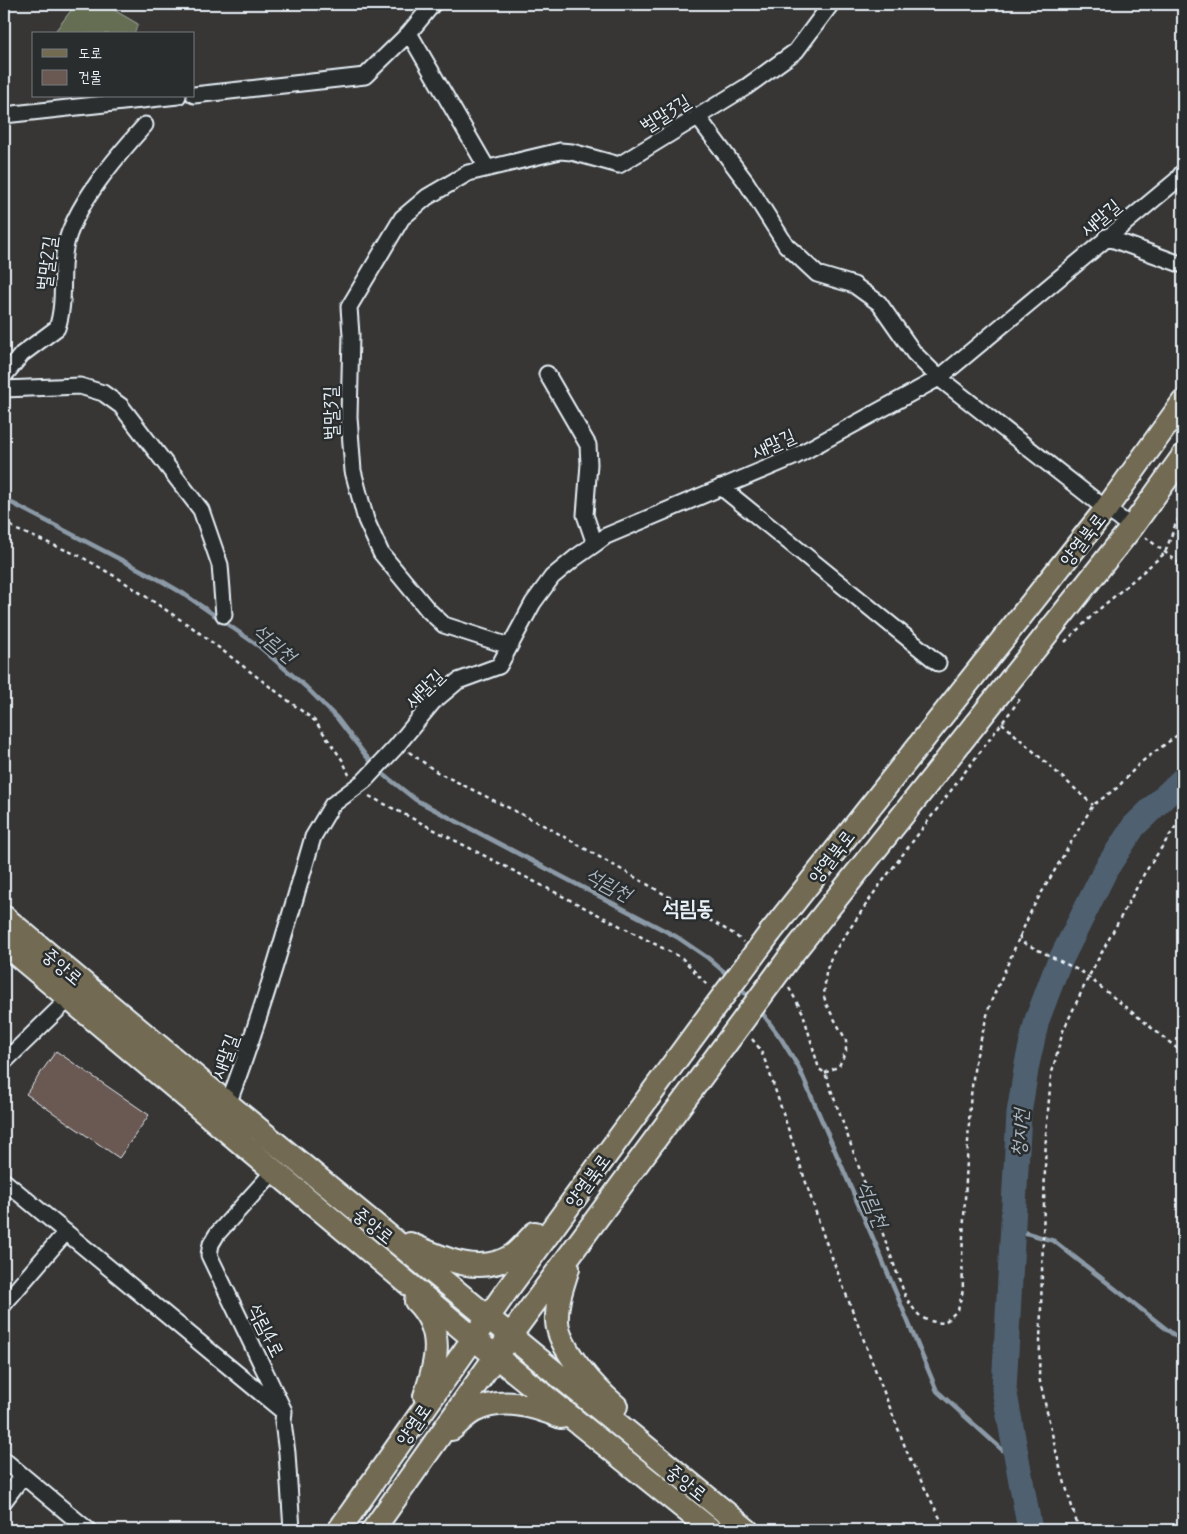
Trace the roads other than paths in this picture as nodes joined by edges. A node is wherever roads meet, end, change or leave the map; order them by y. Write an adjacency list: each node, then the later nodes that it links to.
1 (433, 4): 3 (street)
2 (831, 4): 7 (street, 벌말3길)
3 (409, 33): 4 (street); 9 (street)
4 (195, 95)
5 (160, 98): 6 (street)
6 (4, 115)
7 (697, 116): 9 (street, 벌말3길); 15 (street)
8 (146, 125): 14 (street, 벌말2길)
9 (487, 168): 24 (street, 벌말3길)
10 (1183, 172): 11 (street, 새말길)
11 (1106, 237): 12 (street); 15 (street, 새말길)
12 (1183, 265)
13 (547, 374): 22 (street)
14 (4, 376)
15 (939, 378): 19 (street, 새말길); 20 (street)
16 (4, 389): 23 (street)
17 (1183, 402): 20 (main road, 양열북로)
18 (1183, 456): 21 (main road, 양열북로)
19 (721, 487): 22 (street, 새말길); 25 (street)
20 (1106, 509): 21 (street); 35 (main road, 양열북로, bridge)
21 (1132, 527): 36 (main road, 양열북로, bridge)
22 (595, 544): 24 (street, 새말길)
23 (224, 615)
24 (510, 646): 30 (street, 새말길)
25 (938, 663)
26 (4, 917): 28 (main road, 중앙로)
27 (4, 944): 28 (main road, 중앙로)
28 (76, 992): 29 (street); 30 (main road, 중앙로); 31 (main road, 중앙로)
29 (4, 1062)
30 (228, 1104): 33 (main road, 중앙로)
31 (274, 1171): 37 (main road, 중앙로); 43 (street, 석림4로)
32 (4, 1181): 34 (street)
33 (381, 1230): 35 (main road); 39 (main road, 중앙로)
34 (66, 1232): 38 (street); 43 (street)
35 (549, 1232): 39 (main road, 양열북로)
36 (574, 1248): 40 (main road, 양열북로); 46 (main road)
37 (416, 1290): 41 (main road, 중앙로); 44 (main road)
38 (4, 1304)
39 (488, 1318): 40 (main road, 중앙로); 41 (main road, 양열로)
40 (510, 1336): 42 (main road, 양열로); 46 (main road, 중앙로)
41 (473, 1338): 42 (main road, 중앙로); 44 (main road, 양열로)
42 (496, 1357): 45 (main road, 중앙로); 47 (main road, 양열로)
43 (284, 1411): 52 (street, 석림4로)
44 (420, 1415): 53 (main road, 양열로)
45 (582, 1426): 47 (main road); 55 (main road, 중앙로)
46 (622, 1428): 56 (main road, 중앙로)
47 (443, 1430): 54 (main road, 양열로)
48 (4, 1460): 49 (street)
49 (22, 1477): 50 (street); 51 (street)
50 (4, 1501)
51 (88, 1530)
52 (292, 1530)
53 (340, 1530)
54 (373, 1530)
55 (711, 1530)
56 (747, 1530)

